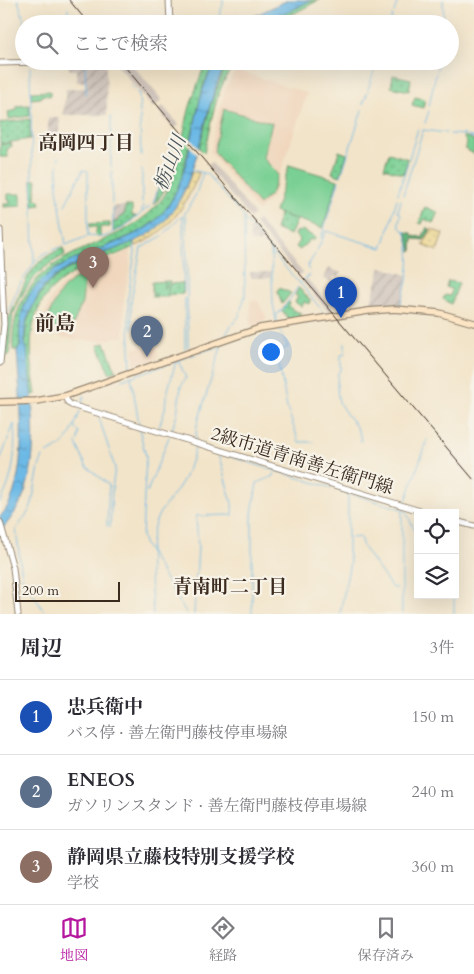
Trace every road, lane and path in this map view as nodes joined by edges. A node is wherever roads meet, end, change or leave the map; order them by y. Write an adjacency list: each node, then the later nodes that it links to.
1 (169, 0): 2 (street)
2 (170, 15)
3 (15, 63): 4 (street)
4 (0, 64)
5 (0, 230): 7 (street)
6 (474, 322): 8 (main road)
7 (0, 363)
8 (65, 396): 9 (main road); 10 (street, 2級市道青南善左衛門線)
9 (0, 402)
10 (414, 509)
11 (0, 522): 14 (street)
12 (459, 523): 13 (street)
13 (474, 526)
14 (18, 614)

